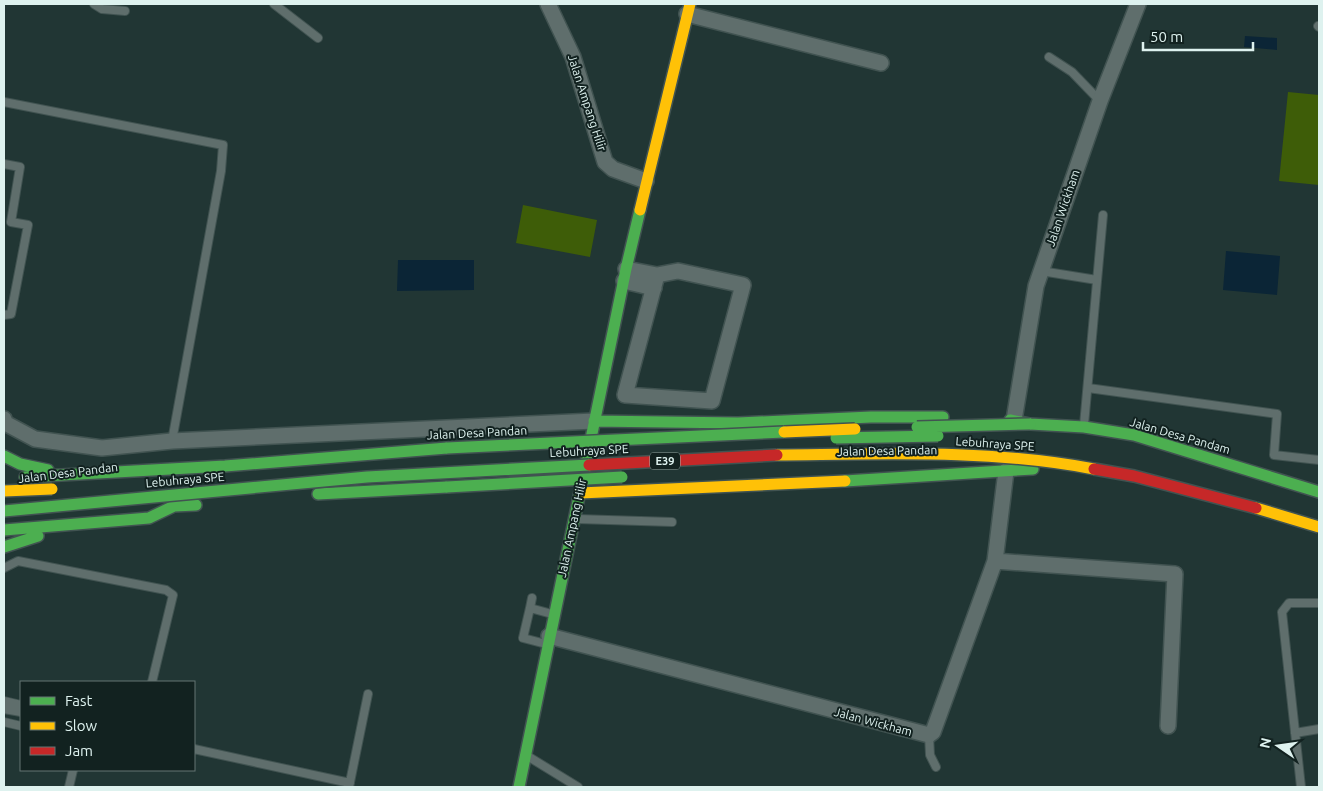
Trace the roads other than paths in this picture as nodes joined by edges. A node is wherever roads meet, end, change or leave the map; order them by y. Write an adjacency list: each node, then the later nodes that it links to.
1 (94, 4): 6 (lane)
2 (274, 4): 7 (lane)
3 (548, 4): 13 (street, Jalan Ampang Hilir)
4 (1138, 4): 10 (street, Jalan Wickham)
5 (688, 9): 9 (street); 13 (main road, Jalan Ampang Hilir)
6 (125, 11)
7 (318, 38)
8 (1049, 57): 10 (lane)
9 (881, 63)
10 (1100, 101): 16 (street, Jalan Wickham)
11 (4, 102): 28 (lane)
12 (4, 164): 15 (lane)
13 (646, 181): 17 (main road, Jalan Ampang Hilir)
14 (1103, 215): 18 (lane)
15 (7, 221): 20 (lane)
16 (1041, 271): 18 (lane); 23 (street, Jalan Wickham)
17 (625, 275): 19 (street); 24 (main road, Jalan Ampang Hilir)
18 (1098, 280): 21 (lane)
19 (655, 282): 19 (street)
20 (4, 316)
21 (1088, 388): 26 (lane); 30 (lane)
22 (4, 419): 28 (street)
23 (1014, 420): 24 (main road); 25 (main road)
24 (594, 422): 28 (street); 42 (main road, Jalan Ampang Hilir)
25 (1030, 424): 26 (main road, Jalan Desa Pandam); 31 (main road, Jalan Desa Pandan, bridge)
26 (1084, 427): 40 (main road, Jalan Desa Pandam)
27 (975, 438): 38 (main road, Lebuhraya SPE / E39, bridge)
28 (172, 442)
29 (4, 456): 35 (main road)
30 (1319, 460)
31 (225, 466): 35 (main road, Jalan Desa Pandan); 41 (main road, Jalan Desa Pandan)
32 (779, 467): 33 (main road, Jalan Desa Pandan)
33 (1022, 468): 34 (main road); 51 (main road, Jalan Desa Pandan)
34 (1006, 471): 42 (main road); 53 (street, Jalan Wickham)
35 (88, 474): 37 (main road, Jalan Desa Pandan)
36 (632, 476): 43 (main road, bridge)
37 (13, 478)
38 (114, 484)
39 (66, 488): 41 (main road, bridge)
40 (1319, 492)
41 (4, 493)
42 (580, 493): 46 (main road, Jalan Ampang Hilir)
43 (309, 495)
44 (251, 500): 48 (main road)
45 (4, 511): 49 (main road, Lebuhraya SPE / E39, bridge)
46 (574, 518): 47 (lane); 58 (main road, Jalan Ampang Hilir)
47 (672, 522)
48 (56, 526): 50 (main road); 52 (main road)
49 (1319, 527)
50 (4, 530)
51 (1319, 536)
52 (4, 547)
53 (995, 561): 68 (street); 71 (street, Jalan Wickham)
54 (4, 568): 60 (lane)
55 (532, 598): 57 (lane)
56 (1319, 603): 70 (lane)
57 (530, 608): 58 (lane); 59 (lane)
58 (554, 614): 59 (main road, Jalan Ampang Hilir)
59 (549, 640): 71 (street, Jalan Wickham); 73 (main road, Jalan Ampang Hilir)
60 (152, 681)
61 (368, 694): 76 (lane)
62 (4, 701): 63 (lane)
63 (20, 705)
64 (4, 708): 65 (lane)
65 (20, 712)
66 (4, 722): 67 (lane)
67 (20, 726)
68 (1168, 726)
69 (1319, 729): 70 (lane)
70 (1295, 733): 80 (lane)
71 (929, 735): 74 (lane)
72 (195, 749): 76 (lane)
73 (525, 755): 78 (main road, Jalan Ampang Hilir); 79 (lane)
74 (936, 767)
75 (73, 771): 77 (lane)
76 (350, 785)
77 (69, 787)
78 (519, 787)
79 (578, 787)
80 (1301, 787)

